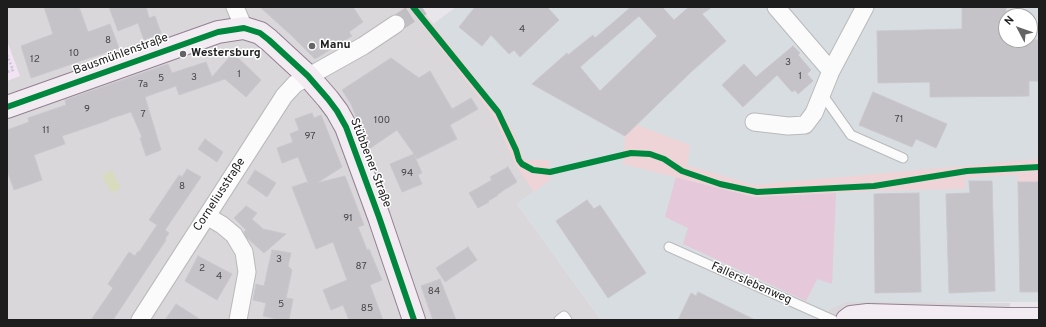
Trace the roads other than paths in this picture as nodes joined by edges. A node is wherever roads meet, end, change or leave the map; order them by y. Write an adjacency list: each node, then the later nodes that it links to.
1 (235, 7): 5 (street)
2 (776, 7): 6 (street)
3 (865, 7): 6 (street)
4 (396, 24): 7 (street, Corneliusstraße)
5 (244, 28): 7 (street, Stübbener Straße); 9 (street, Bausmühlenstraße)
6 (832, 71): 8 (street)
7 (308, 76): 12 (street, Corneliusstraße); 17 (street, Stübbener Straße)
8 (822, 94): 10 (street); 11 (lane)
9 (7, 107)
10 (754, 122)
11 (903, 158)
12 (207, 216): 15 (street, Corneliusstraße); 16 (street)
13 (669, 247): 20 (lane, Fallerslebenweg)
14 (1039, 318): 21 (street)
15 (140, 320)
16 (238, 320)
17 (414, 320)
18 (559, 320): 19 (lane)
19 (567, 320)
20 (833, 320)
21 (846, 320)

